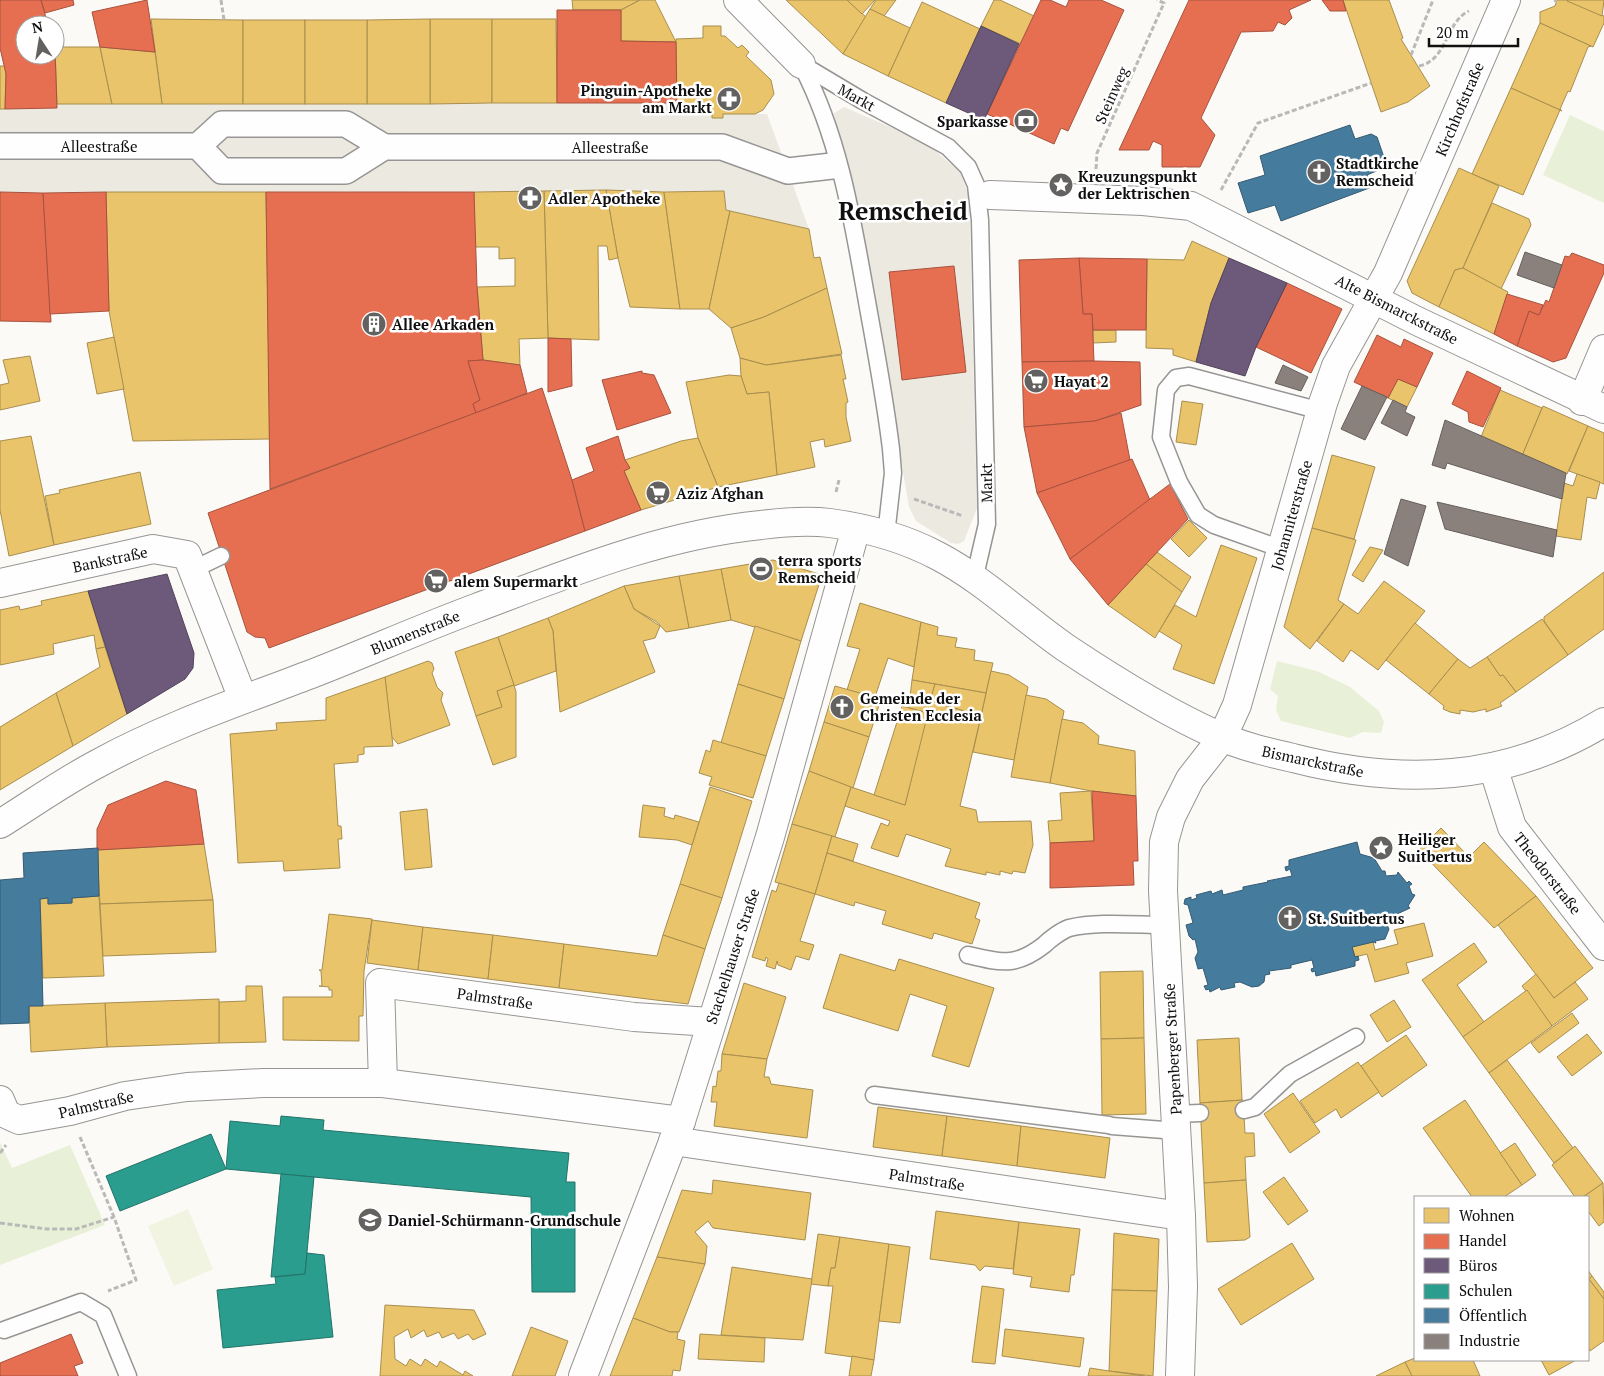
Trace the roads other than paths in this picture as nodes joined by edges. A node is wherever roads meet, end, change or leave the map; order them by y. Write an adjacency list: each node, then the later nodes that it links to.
1 (738, 0): 3 (street)
2 (1506, 0): 9 (street, Kirchhofstraße)
3 (801, 64): 7 (lane, Markt); 18 (lane, Markt)
4 (0, 146): 5 (street, Alleestraße)
5 (198, 146): 6 (street); 6 (street)
6 (384, 147): 7 (street, Alleestraße)
7 (836, 165): 14 (lane, Markt)
8 (990, 195): 9 (street, Alte Bismarckstraße)
9 (1374, 298): 11 (street, Alte Bismarckstraße); 12 (street, Johanniterstraße)
10 (1604, 349): 11 (street)
11 (1593, 405)
12 (1321, 410): 15 (street, Johanniterstraße); 15 (lane)
13 (856, 528): 14 (street); 20 (street, Blumenstraße); 28 (street, Stachelhauser Straße)
14 (886, 535): 18 (street)
15 (1282, 549): 22 (street, Johanniterstraße)
16 (221, 556): 17 (lane)
17 (190, 562): 19 (street, Bankstraße); 20 (street)
18 (974, 580): 22 (street)
19 (0, 583)
20 (243, 699): 24 (street, Blumenstraße)
21 (1604, 722): 23 (street, Bismarckstraße)
22 (1222, 738): 23 (street, Bismarckstraße); 25 (street, Papenberger Straße)
23 (1493, 767): 26 (street, Theodorstraße)
24 (0, 824)
25 (1165, 925): 27 (lane); 34 (street, Papenberger Straße)
26 (1604, 946)
27 (968, 955)
28 (710, 1022): 30 (street, Palmstraße); 35 (street, Stachelhauser Straße)
29 (1356, 1037): 33 (lane)
30 (383, 1083): 32 (street, Palmstraße); 35 (street, Palmstraße)
31 (874, 1095): 34 (lane)
32 (0, 1100)
33 (1244, 1110)
34 (1184, 1119): 36 (street, Papenberger Straße)
35 (677, 1131): 36 (street, Palmstraße); 39 (street, Stachelhauser Straße)
36 (1181, 1216): 40 (street, Papenberger Straße)
37 (4, 1330): 38 (lane)
38 (128, 1376)
39 (583, 1376)
40 (1180, 1376)

